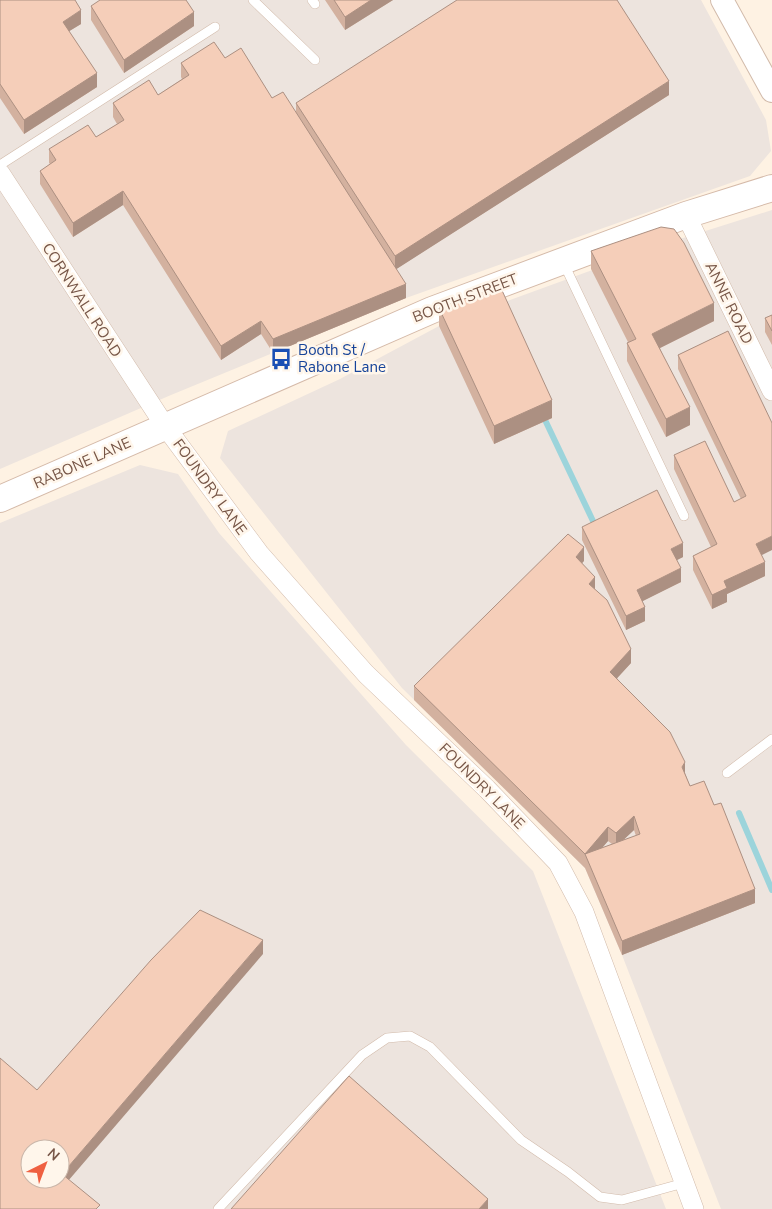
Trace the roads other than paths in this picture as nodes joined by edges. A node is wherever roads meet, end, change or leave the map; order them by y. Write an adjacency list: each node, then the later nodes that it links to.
1 (253, 0): 4 (lane)
2 (722, 0): 5 (street)
3 (215, 27): 6 (lane)
4 (315, 60)
5 (772, 91)
6 (0, 166)
7 (0, 173): 12 (street, CORNWALL ROAD)
8 (772, 188): 9 (main road, BOOTH STREET)
9 (686, 215): 10 (main road, BOOTH STREET); 11 (street, ANNE ROAD)
10 (563, 261): 12 (main road, BOOTH STREET); 14 (lane)
11 (772, 391)
12 (165, 426): 13 (main road, RABONE LANE); 17 (street, FOUNDRY LANE)
13 (1, 496)
14 (684, 516)
15 (772, 739): 16 (lane)
16 (727, 773)
17 (684, 1182): 18 (lane); 19 (street, FOUNDRY LANE)
18 (218, 1209)
19 (694, 1209)

